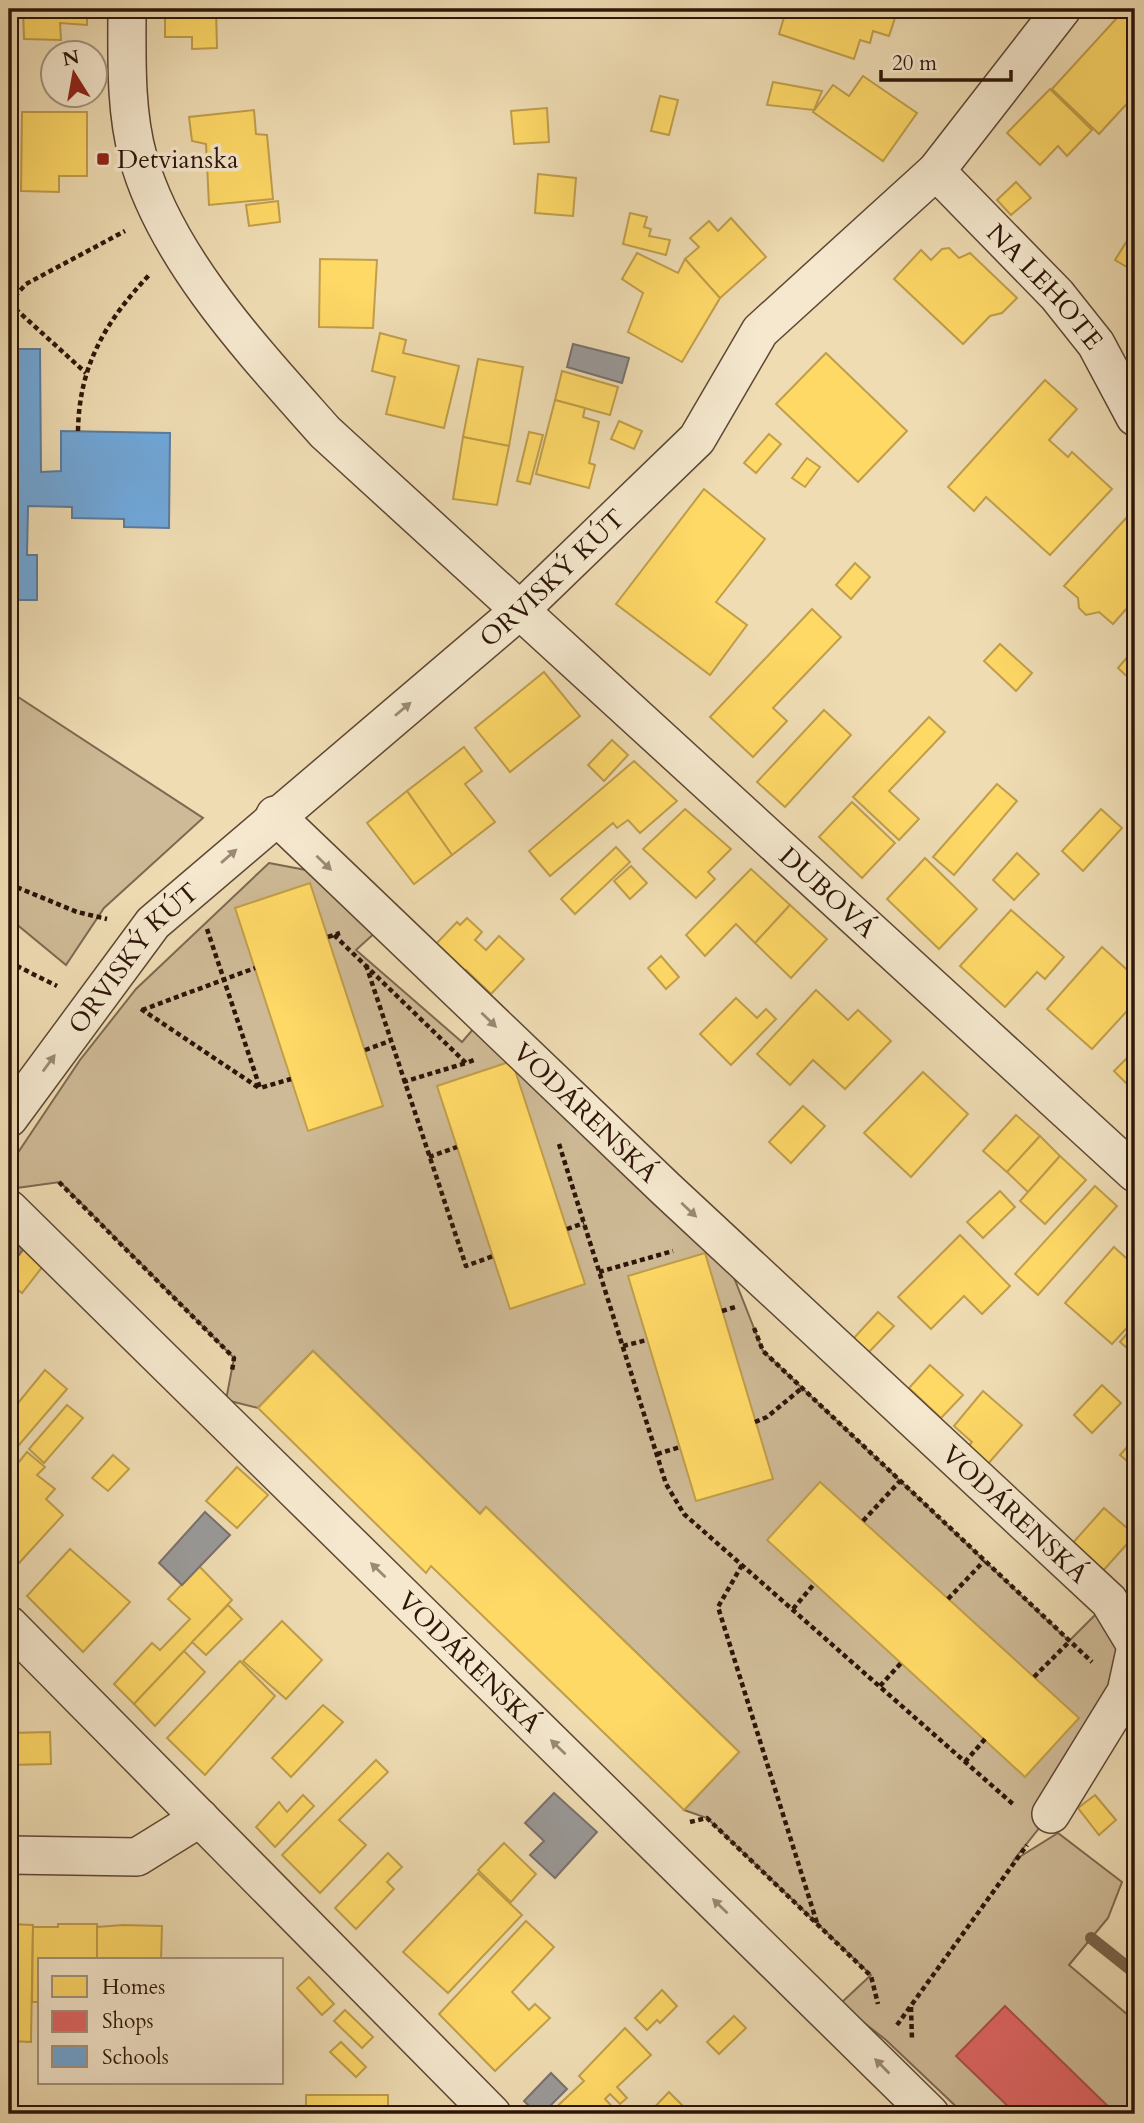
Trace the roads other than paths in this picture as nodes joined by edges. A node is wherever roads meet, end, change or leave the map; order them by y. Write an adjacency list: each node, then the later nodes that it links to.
1 (127, 9): 5 (street)
2 (1062, 9): 3 (street, ORVISKÝ KÚT)
3 (936, 171): 4 (street, NA LEHOTE); 5 (street, ORVISKÝ KÚT)
4 (1135, 417)
5 (519, 611): 6 (street, ORVISKÝ KÚT, one-way to 5); 8 (street, DUBOVÁ)
6 (275, 816): 7 (street, ORVISKÝ KÚT, one-way to 6); 11 (street, VODÁRENSKÁ, one-way to 11)
7 (9, 1118)
8 (1135, 1173)
9 (9, 1209): 17 (street, VODÁRENSKÁ, one-way to 9)
10 (9, 1625): 13 (street)
11 (1135, 1644)
12 (1135, 1651): 14 (street)
13 (200, 1818): 15 (street); 16 (street)
14 (1045, 1821)
15 (9, 1855)
16 (492, 2114)
17 (930, 2114)

